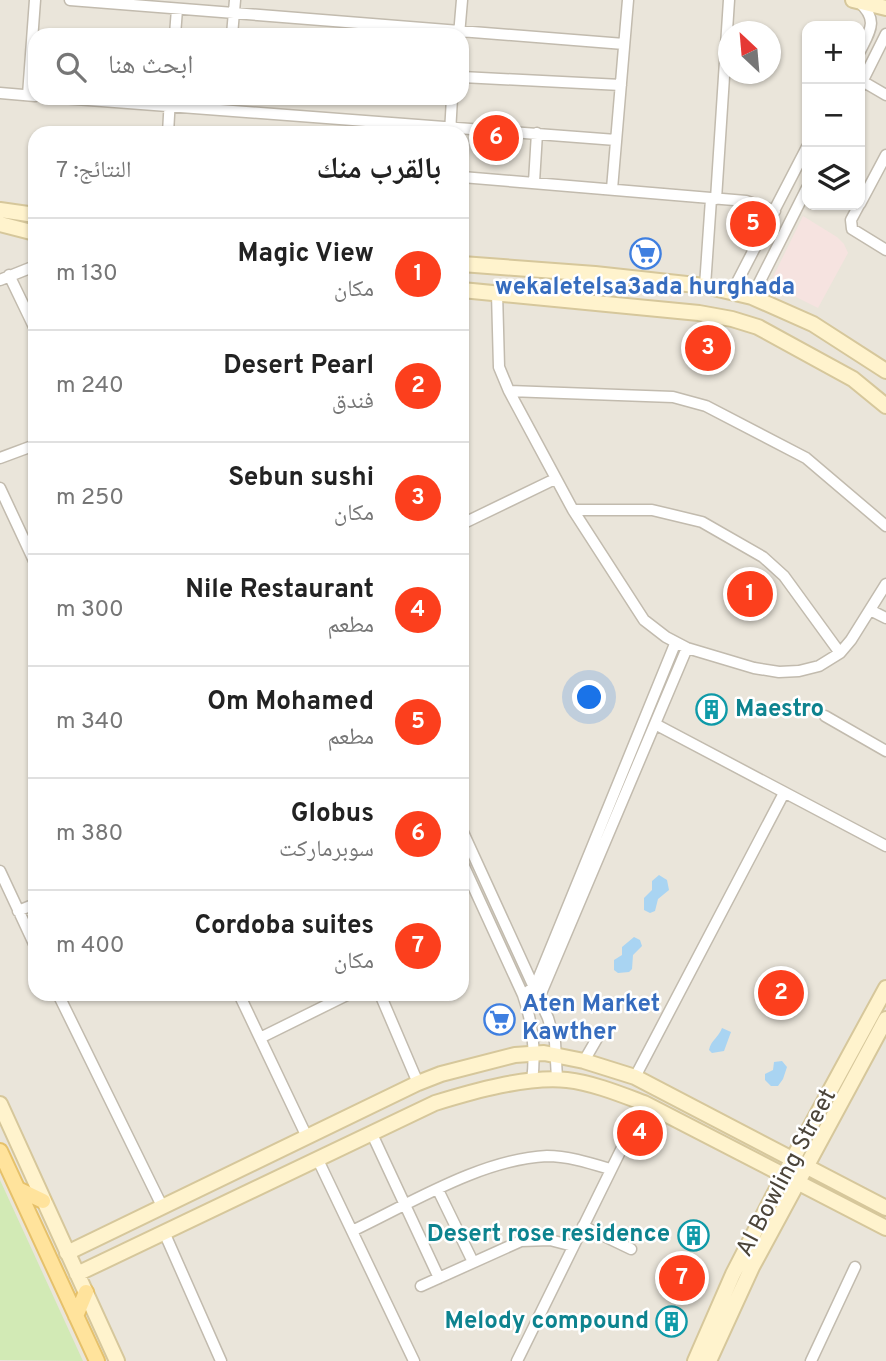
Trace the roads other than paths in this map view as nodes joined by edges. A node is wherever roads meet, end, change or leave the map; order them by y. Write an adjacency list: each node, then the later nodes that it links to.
1 (35, 0): 11 (street)
2 (70, 0): 9 (street)
3 (235, 0): 10 (street)
4 (462, 0): 15 (street)
5 (628, 0): 19 (street)
6 (729, 0): 45 (street)
7 (856, 1): 8 (street); 18 (street)
8 (886, 8)
9 (177, 9): 10 (street); 12 (street)
10 (234, 13): 13 (street); 14 (street)
11 (34, 28)
12 (176, 28)
13 (233, 28)
14 (403, 28)
15 (459, 28)
16 (469, 34): 19 (street)
17 (886, 34): 20 (street)
18 (865, 42)
19 (624, 44): 22 (street)
20 (865, 76)
21 (469, 77): 22 (street)
22 (621, 85): 37 (street)
23 (865, 86): 25 (street)
24 (0, 93): 26 (street)
25 (886, 95)
26 (28, 96)
27 (170, 105): 32 (street)
28 (190, 105): 31 (street)
29 (224, 105): 31 (street)
30 (452, 105): 34 (street)
31 (224, 110): 33 (street)
32 (168, 126)
33 (414, 126)
34 (450, 126)
35 (469, 130): 36 (street)
36 (537, 133): 37 (street); 41 (street)
37 (616, 140): 42 (street)
38 (886, 155): 43 (street)
39 (802, 157): 48 (street)
40 (469, 177): 41 (street)
41 (534, 182): 42 (street)
42 (612, 189): 45 (street)
43 (865, 193)
44 (802, 198): 62 (street)
45 (713, 199): 48 (street); 58 (street)
46 (0, 210): 49 (street)
47 (856, 210): 52 (street)
48 (775, 211): 60 (street)
49 (28, 214)
50 (0, 224): 51 (street)
51 (28, 231)
52 (886, 250)
53 (469, 265): 55 (street)
54 (28, 269): 57 (street)
55 (542, 270): 56 (street); 63 (street)
56 (590, 274): 58 (street); 64 (street)
57 (5, 277): 65 (street)
58 (705, 286): 60 (street)
59 (469, 290): 61 (street)
60 (732, 292): 62 (street)
61 (497, 293): 63 (street); 67 (street)
62 (752, 297): 66 (street)
63 (544, 298): 64 (street)
64 (589, 302): 68 (street)
65 (28, 317)
66 (886, 371)
67 (509, 391): 71 (street); 75 (street)
68 (886, 406)
69 (28, 448): 70 (street)
70 (0, 458)
71 (555, 480): 73 (street); 74 (street)
72 (0, 488): 76 (street)
73 (573, 510): 80 (street); 82 (street)
74 (469, 521)
75 (886, 527)
76 (28, 548)
77 (886, 584): 78 (street)
78 (870, 610): 79 (street); 82 (street)
79 (886, 618)
80 (675, 644): 81 (street); 87 (street)
81 (687, 648): 82 (street); 84 (street)
82 (840, 653)
83 (825, 716): 85 (street)
84 (655, 724): 86 (street); 88 (street)
85 (886, 751)
86 (784, 793): 90 (street); 109 (street)
87 (604, 816): 88 (street); 97 (street)
88 (615, 819): 97 (street)
89 (469, 845): 97 (street)
90 (886, 846)
91 (0, 871): 94 (street)
92 (469, 881): 98 (street)
93 (28, 907): 94 (street)
94 (18, 911): 95 (street)
95 (28, 932)
96 (886, 988): 119 (street, Al Bowling Street)
97 (536, 992): 98 (street); 107 (street)
98 (525, 999): 106 (street)
99 (61, 1001): 125 (street)
100 (242, 1001): 105 (street)
101 (335, 1001): 105 (street)
102 (383, 1001): 112 (street)
103 (886, 1019): 119 (street, Al Bowling Street)
104 (599, 1035): 108 (street)
105 (260, 1038): 116 (street)
106 (534, 1054): 107 (street); 111 (street); 112 (street)
107 (556, 1055): 108 (street); 110 (street)
108 (584, 1061): 109 (street)
109 (635, 1077): 119 (street)
110 (557, 1079): 111 (street); 113 (street)
111 (532, 1081): 115 (street)
112 (418, 1083): 116 (street)
113 (644, 1103): 120 (street); 121 (street)
114 (0, 1104): 124 (street)
115 (372, 1134): 118 (street); 126 (street)
116 (307, 1138): 125 (street)
117 (0, 1151): 122 (main road)
118 (318, 1160): 130 (street); 131 (street)
119 (799, 1163): 121 (street, Al Bowling Street); 127 (street)
120 (610, 1169): 123 (street); 128 (street)
121 (791, 1178): 129 (street); 149 (street, Al Bowling Street); 150 (street, Al Bowling Street)
122 (18, 1189): 124 (main road); 143 (main road)
123 (438, 1190): 126 (street); 137 (street)
124 (43, 1202): 135 (street)
125 (162, 1206): 132 (street)
126 (405, 1206): 130 (street); 140 (street)
127 (886, 1208)
128 (583, 1226): 133 (street); 134 (street)
129 (886, 1228)
130 (352, 1231): 147 (street)
131 (164, 1233): 136 (street); 146 (street)
132 (95, 1240): 135 (street); 136 (street)
133 (573, 1246): 137 (street); 148 (street)
134 (631, 1249)
135 (67, 1253): 139 (street)
136 (104, 1261): 139 (street)
137 (473, 1262): 140 (street)
138 (855, 1268): 151 (street)
139 (77, 1274): 142 (street)
140 (439, 1278): 141 (street)
141 (421, 1286)
142 (86, 1292): 143 (main road); 145 (street)
143 (76, 1316): 144 (main road)
144 (97, 1361)
145 (117, 1361)
146 (221, 1361)
147 (414, 1361)
148 (517, 1361)
149 (695, 1361)
150 (709, 1361)
151 (811, 1361)

